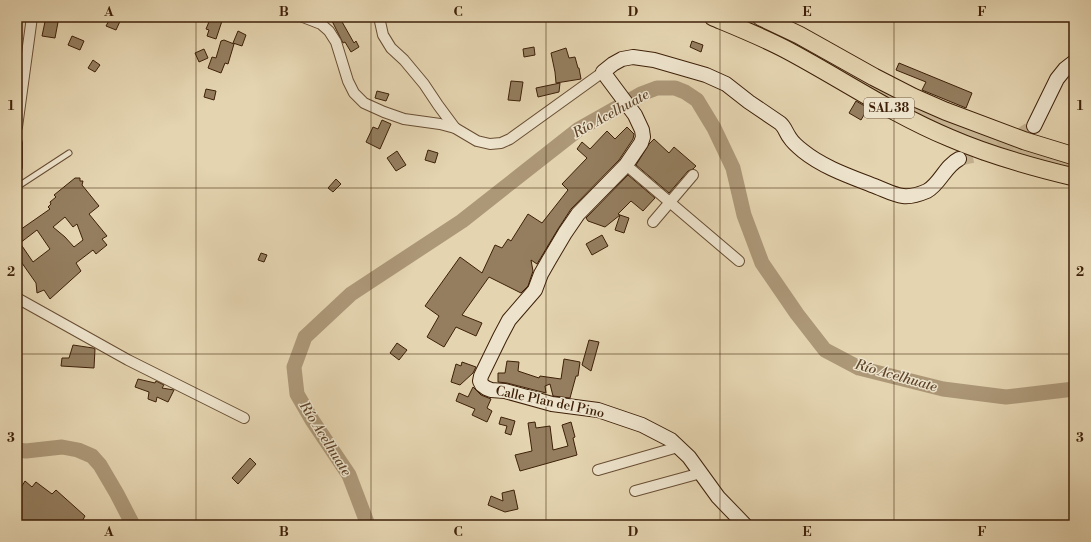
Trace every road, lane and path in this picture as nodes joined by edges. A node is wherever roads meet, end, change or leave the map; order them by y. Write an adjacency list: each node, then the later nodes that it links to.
1 (32, 17): 9 (street)
2 (303, 17): 10 (street)
3 (379, 17): 10 (street)
4 (713, 17): 18 (highway, SAL 38)
5 (761, 17): 13 (highway, SAL 38)
6 (1074, 62): 8 (street)
7 (603, 72): 10 (street); 14 (street); 15 (street, Calle Plan del Pino)
8 (1034, 126)
9 (17, 127)
10 (456, 128)
11 (17, 143): 16 (street)
12 (69, 153): 19 (lane)
13 (1074, 156)
14 (959, 159)
15 (626, 165): 20 (street); 25 (street, Calle Plan del Pino)
16 (17, 167)
17 (693, 175): 20 (street)
18 (1074, 177)
19 (17, 187)
20 (670, 202): 21 (street); 22 (street)
21 (653, 222)
22 (739, 261)
23 (17, 298): 24 (street)
24 (244, 418)
25 (678, 447): 26 (street); 27 (street, Calle Plan del Pino)
26 (598, 470)
27 (701, 473): 28 (street); 29 (street, Calle Plan del Pino)
28 (636, 490)
29 (745, 525)

